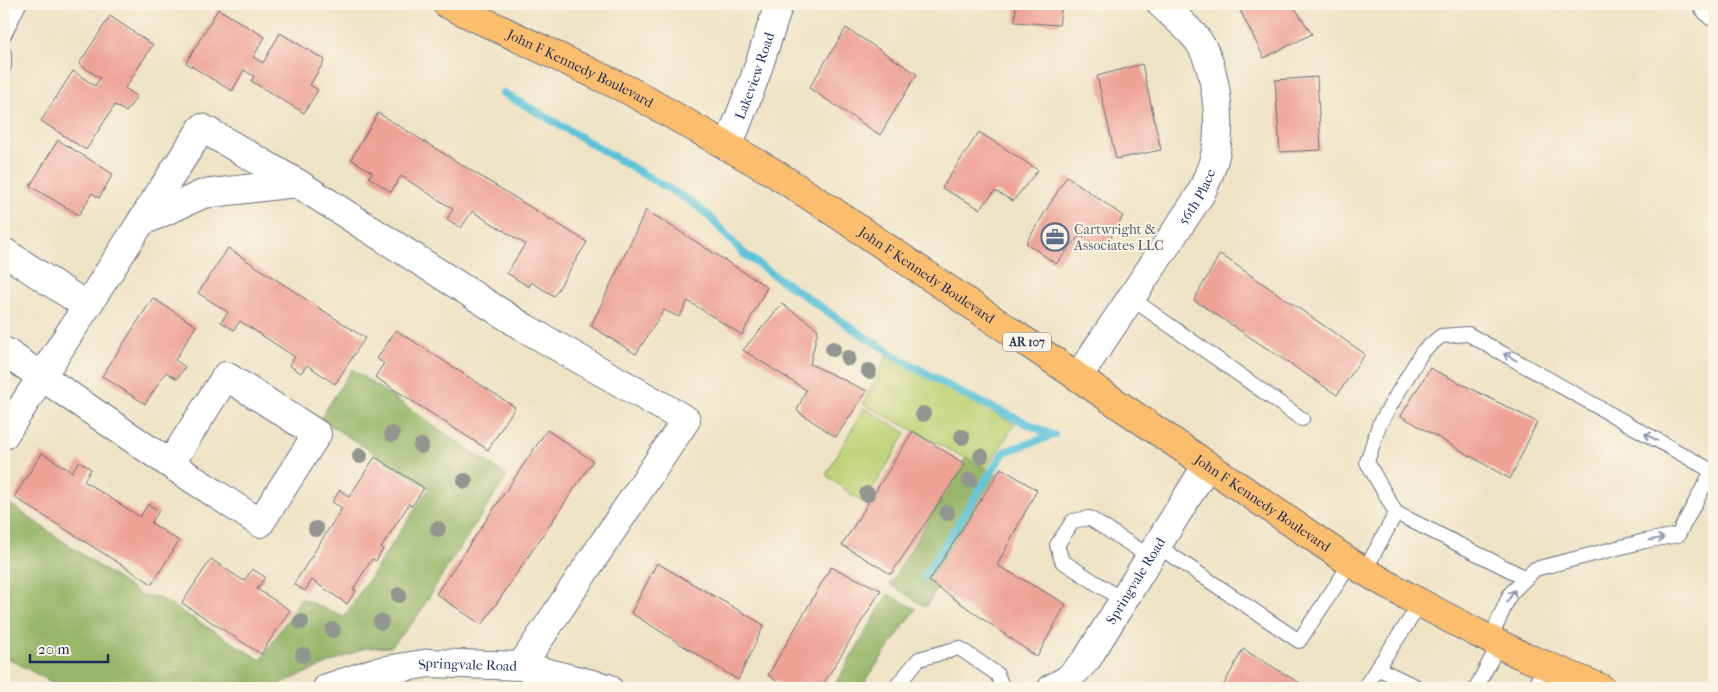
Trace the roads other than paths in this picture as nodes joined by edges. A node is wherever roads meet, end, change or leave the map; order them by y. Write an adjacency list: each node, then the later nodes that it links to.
1 (19, 4): 7 (lane)
2 (447, 4): 10 (main road, John F Kennedy Boulevard / AR 107)
3 (779, 4): 10 (street, Lakeview Road)
4 (1161, 4): 14 (street, 56th Place)
5 (1707, 4): 6 (street)
6 (1714, 12)
7 (4, 35)
8 (4, 54): 9 (lane)
9 (4, 66)
10 (728, 147): 18 (main road, John F Kennedy Boulevard / AR 107)
11 (297, 183): 12 (street); 12 (street); 30 (street)
12 (141, 222): 15 (street)
13 (4, 252): 15 (street)
14 (1131, 298): 18 (street, 56th Place); 19 (lane)
15 (87, 306): 17 (street)
16 (4, 351): 17 (street)
17 (42, 377): 20 (street); 21 (street)
18 (1078, 377): 22 (main road, John F Kennedy Boulevard / AR 107)
19 (1302, 419)
20 (4, 435)
21 (170, 464): 21 (street)
22 (1207, 465): 24 (street, Springvale Road); 25 (main road, John F Kennedy Boulevard / AR 107)
23 (1396, 513): 25 (lane); 26 (lane); 26 (lane, one-way to 23)
24 (1153, 551): 25 (lane); 27 (street, Springvale Road); 27 (lane)
25 (1358, 566): 28 (main road, John F Kennedy Boulevard / AR 107)
26 (1526, 578): 29 (lane, one-way to 26)
27 (1124, 600): 37 (street, Springvale Road)
28 (1421, 603): 29 (main road, John F Kennedy Boulevard / AR 107); 31 (lane)
29 (1495, 642): 32 (main road, John F Kennedy Boulevard / AR 107); 40 (lane)
30 (521, 666): 33 (street, Springvale Road); 34 (street, Springvale Road)
31 (1377, 668): 38 (lane); 39 (lane)
32 (1539, 676): 41 (main road, John F Kennedy Boulevard / AR 107)
33 (327, 688)
34 (608, 688)
35 (895, 688): 36 (lane)
36 (1002, 688)
37 (1052, 688)
38 (1364, 688)
39 (1419, 688)
40 (1476, 688)
41 (1601, 688)

